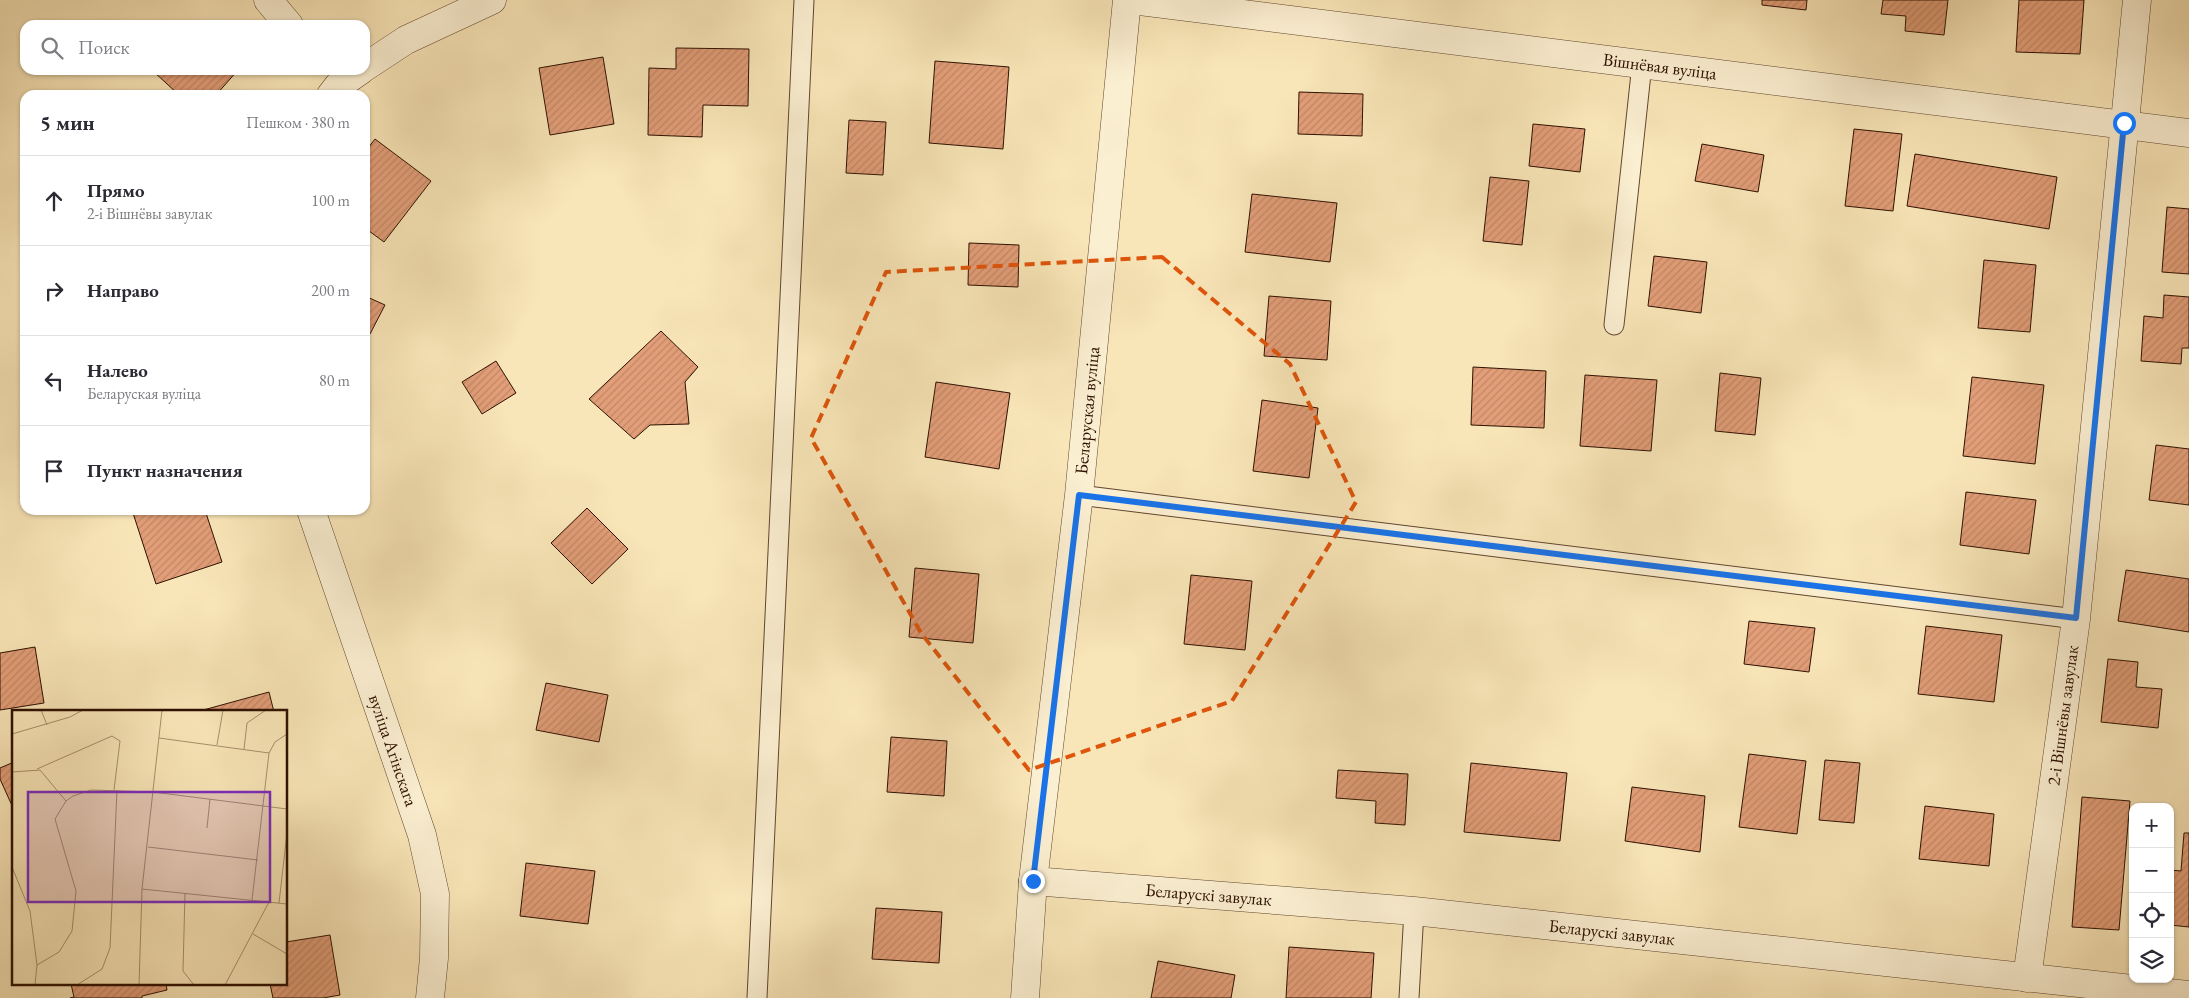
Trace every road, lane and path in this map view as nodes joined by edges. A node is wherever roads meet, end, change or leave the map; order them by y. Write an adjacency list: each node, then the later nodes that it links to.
1 (268, 0): 7 (street)
2 (492, 0): 9 (street)
3 (804, 0): 23 (lane)
4 (1127, 0): 15 (street, Беларуская вуліца)
5 (1132, 0): 8 (street, Вішнёвая вуліца)
6 (2137, 0): 12 (street, 2-і Вішнёвы завулак)
7 (285, 20)
8 (1642, 64): 12 (street, Вішнёвая вуліца); 14 (lane)
9 (370, 65)
10 (351, 75): 11 (street)
11 (332, 84)
12 (2124, 123): 13 (street, Вішнёвая вуліца); 17 (street, 2-і Вішнёвы завулак)
13 (2189, 132)
14 (1614, 325)
15 (1079, 495): 17 (lane); 18 (street, Беларуская вуліца)
16 (313, 515): 22 (street, вуліца Агінскага)
17 (2076, 618): 20 (street, 2-і Вішнёвы завулак)
18 (1033, 881): 19 (street, Беларускі завулак); 24 (street, Беларуская вуліца)
19 (1414, 911): 20 (street, Беларускі завулак); 25 (lane)
20 (2027, 978): 21 (street, Беларускі завулак)
21 (2183, 996)
22 (430, 998)
23 (757, 998)
24 (1025, 998)
25 (1409, 998)

